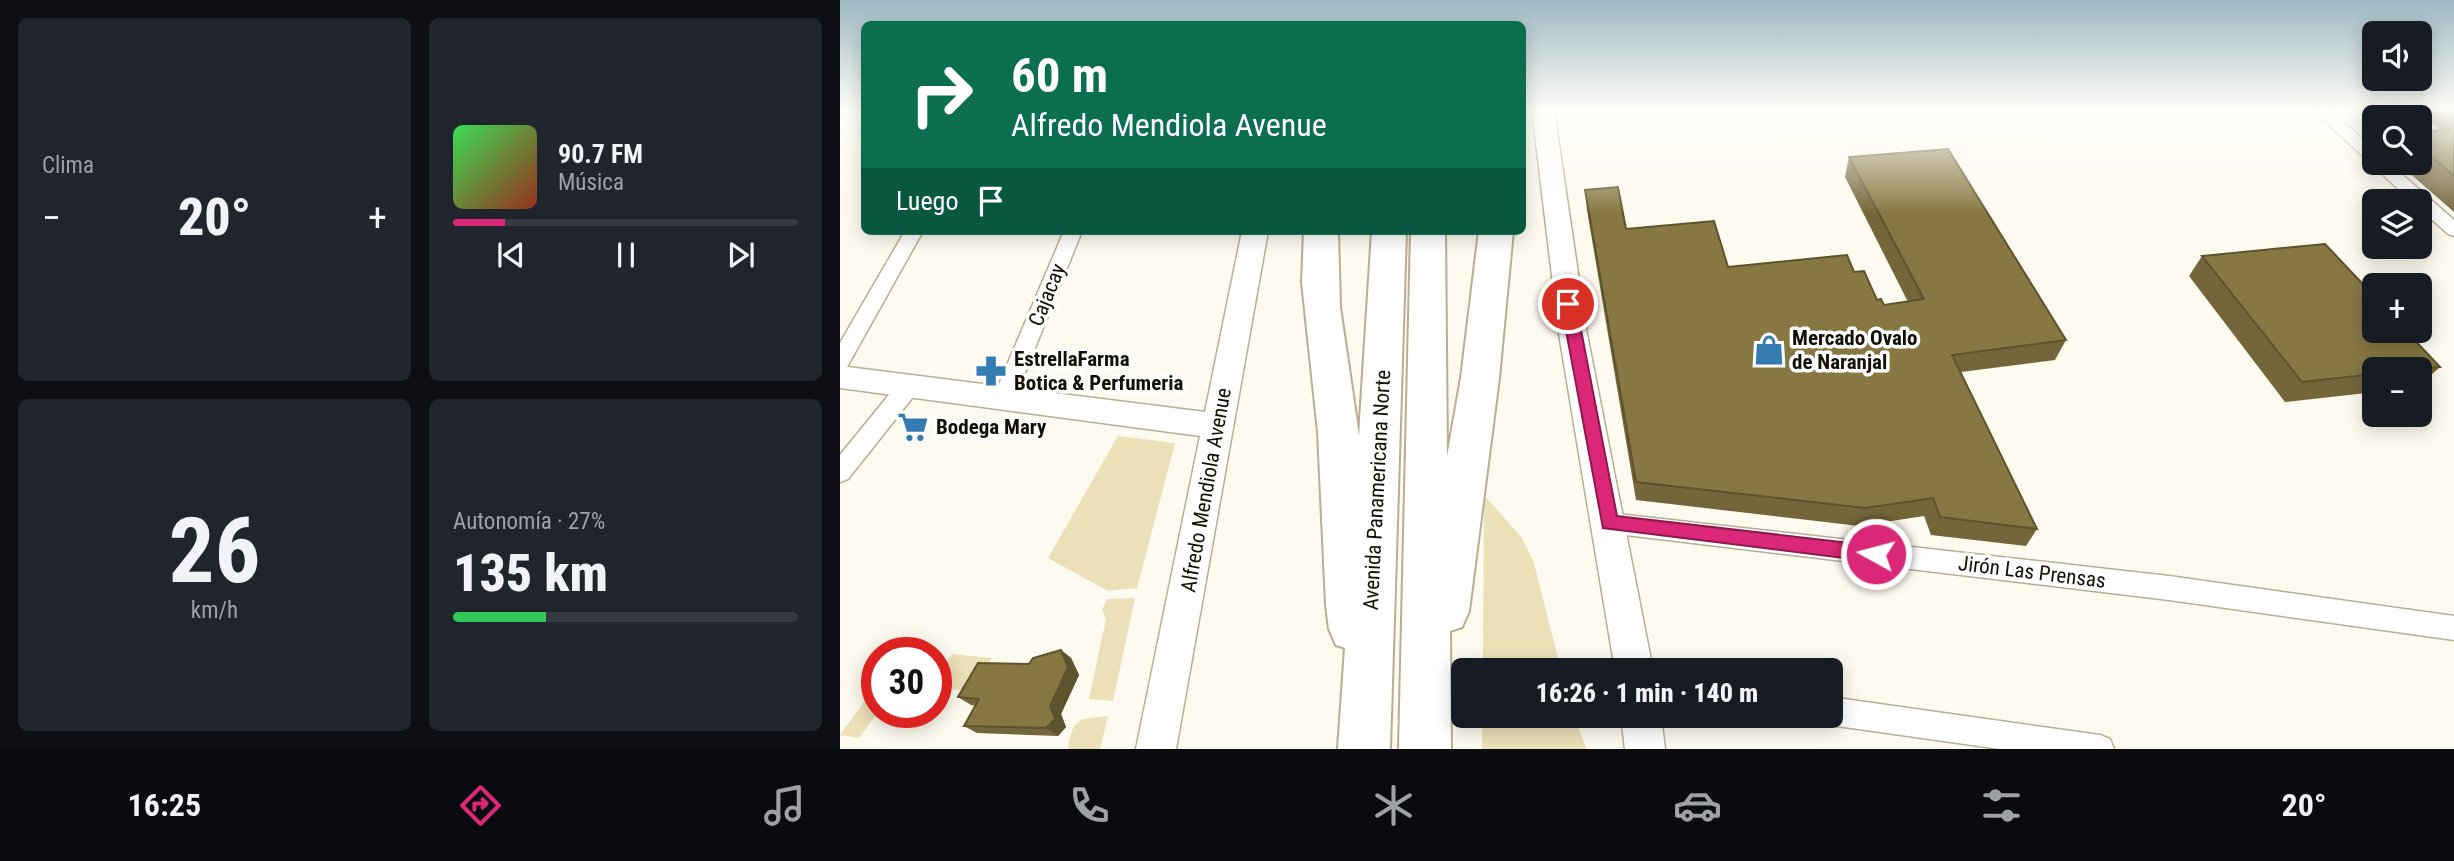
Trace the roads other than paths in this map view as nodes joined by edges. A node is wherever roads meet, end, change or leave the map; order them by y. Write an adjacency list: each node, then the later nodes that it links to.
1 (1548, 145): 17 (main road)
2 (2392, 175): 3 (street)
3 (2454, 230)
4 (912, 235): 11 (street)
5 (1071, 235): 14 (street, Cajacay)
6 (1254, 235): 15 (main road, Alfredo Mendiola Avenue)
7 (1321, 235): 20 (highway)
8 (1390, 235): 20 (highway, Avenida Panamericana Norte)
9 (1428, 235): 23 (highway, Avenida Panamericana Norte)
10 (1496, 235): 23 (highway)
11 (840, 361)
12 (840, 377): 13 (main road)
13 (909, 386): 14 (main road); 16 (street)
14 (1004, 398): 15 (main road)
15 (1216, 426): 24 (main road, Alfredo Mendiola Avenue)
16 (840, 472)
17 (1609, 523): 18 (street, Jirón Las Prensas); 19 (main road)
18 (2454, 628)
19 (1632, 658)
20 (1367, 700): 25 (highway, Avenida Panamericana Norte)
21 (1843, 714): 27 (street)
22 (1643, 728): 26 (main road)
23 (1425, 741)
24 (1156, 749)
25 (1364, 749)
26 (1646, 749)
27 (2100, 749)

